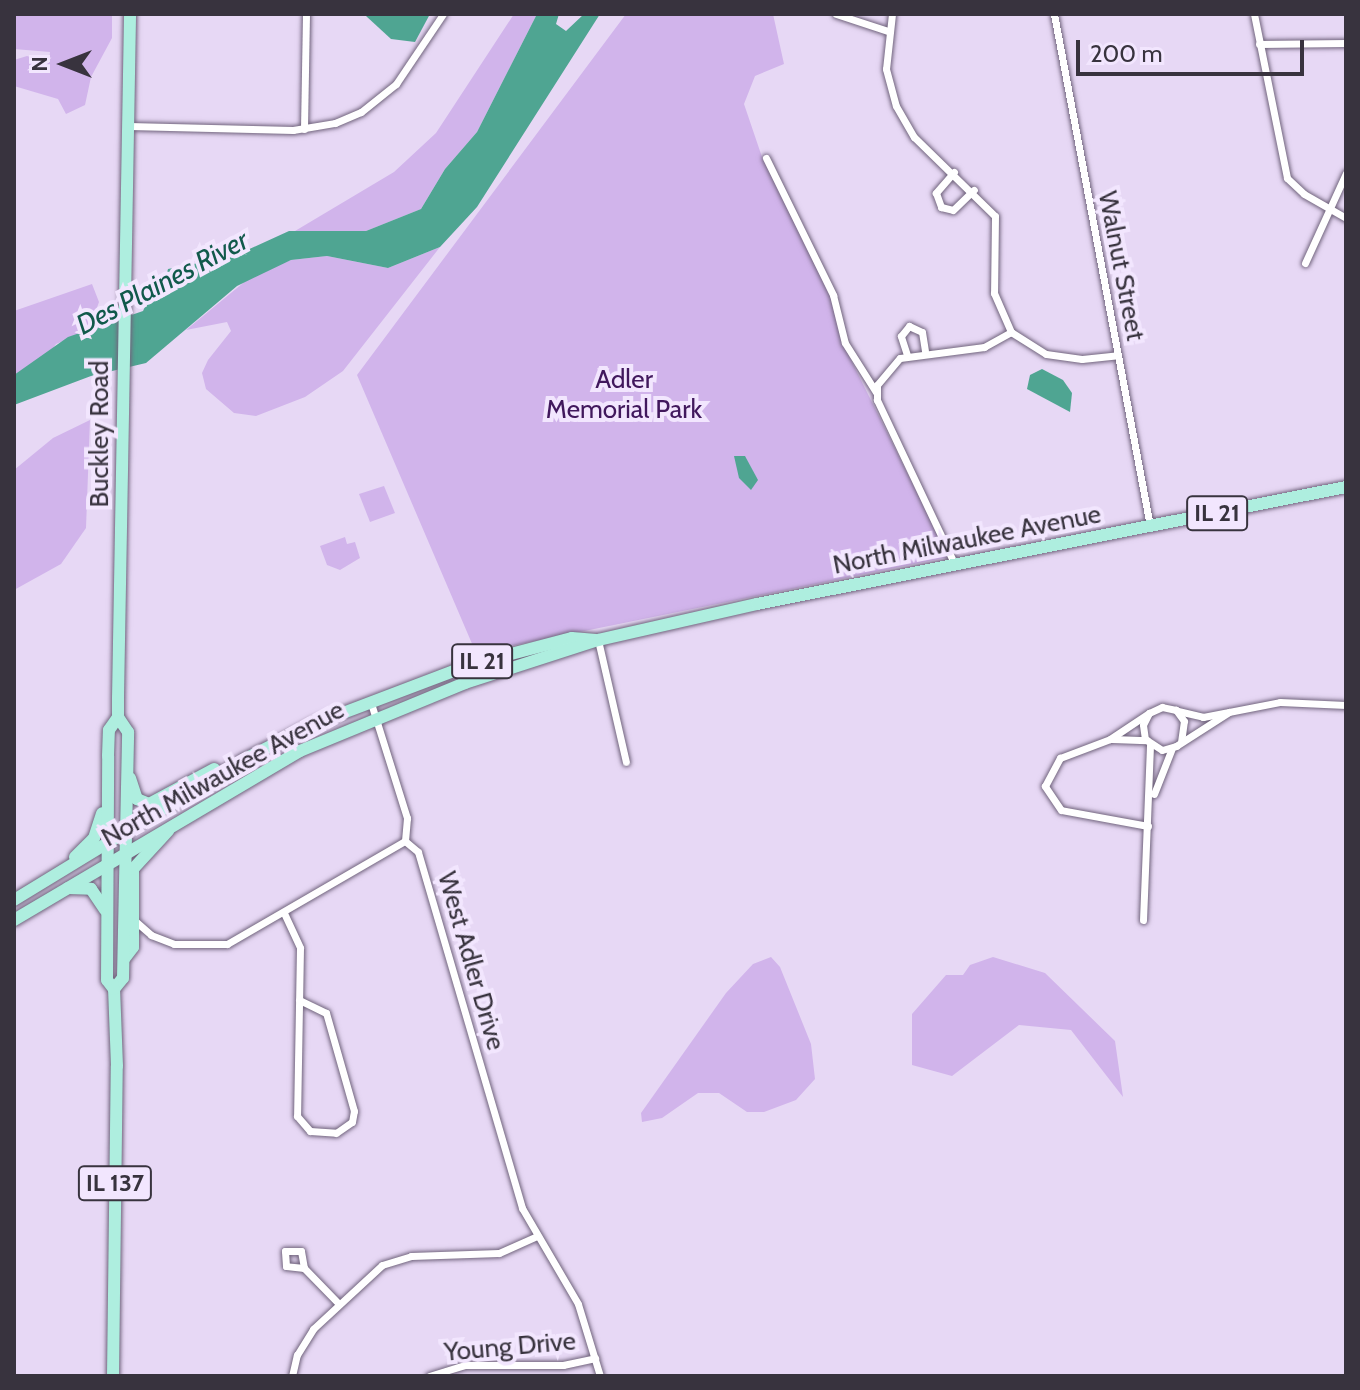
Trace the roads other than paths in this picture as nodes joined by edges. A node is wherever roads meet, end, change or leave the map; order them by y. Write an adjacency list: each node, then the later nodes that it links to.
1 (130, 14): 11 (main road, Buckley Road / IL 137)
2 (306, 14): 12 (street)
3 (443, 14): 12 (street)
4 (836, 14): 8 (street)
5 (892, 14): 8 (street)
6 (1054, 14): 23 (street, Walnut Street)
7 (1254, 14): 10 (street)
8 (888, 31): 14 (street)
9 (1346, 43): 10 (street)
10 (1259, 44): 17 (street)
11 (129, 126): 12 (street); 34 (main road, Buckley Road / IL 137)
12 (304, 129)
13 (766, 158): 24 (street)
14 (954, 172): 16 (street); 16 (street)
15 (1346, 173): 17 (street)
16 (974, 190): 20 (street)
17 (1328, 207): 18 (street); 19 (street)
18 (1346, 218)
19 (1305, 263)
20 (1011, 332): 21 (street); 23 (street)
21 (925, 351): 22 (street); 22 (street)
22 (907, 355): 24 (street)
23 (1118, 355): 26 (street, Walnut Street)
24 (876, 392): 27 (street)
25 (1346, 487): 26 (main road, North Milwaukee Avenue / IL 21)
26 (1150, 526): 27 (main road, North Milwaukee Avenue / IL 21)
27 (955, 565): 28 (main road, North Milwaukee Avenue / IL 21)
28 (598, 640): 29 (main road, North Milwaukee Avenue / IL 21); 35 (main road, North Milwaukee Avenue / IL 21); 43 (street)
29 (370, 700): 35 (street, West Adler Drive); 41 (main road, North Milwaukee Avenue / IL 21)
30 (1346, 705): 32 (street)
31 (1176, 710): 32 (street); 33 (street); 38 (street)
32 (1229, 712): 38 (street)
33 (1149, 713): 36 (street); 37 (street)
34 (118, 717): 40 (main road, IL 137); 42 (main road, Buckley Road / IL 137)
35 (376, 717): 45 (main road, North Milwaukee Avenue / IL 21); 48 (street, West Adler Drive)
36 (1110, 739): 37 (street); 46 (street)
37 (1148, 742): 39 (street); 44 (street)
38 (1181, 742): 39 (street)
39 (1172, 748): 44 (street)
40 (108, 756): 49 (main road, IL 137); 52 (main road)
41 (243, 760): 42 (main road); 47 (main road, North Milwaukee Avenue / IL 21)
42 (127, 762): 47 (main road, Buckley Road / IL 137)
43 (626, 762)
44 (1150, 811): 46 (street)
45 (169, 825): 50 (main road, North Milwaukee Avenue / IL 21); 57 (main road)
46 (1148, 826): 59 (street)
47 (125, 834): 49 (main road, North Milwaukee Avenue / IL 21); 50 (main road, Buckley Road / IL 137)
48 (405, 841): 55 (street); 65 (street, West Adler Drive)
49 (108, 844): 51 (main road, IL 137); 52 (main road, North Milwaukee Avenue / IL 21)
50 (125, 852): 51 (main road, North Milwaukee Avenue / IL 21); 62 (main road, IL 137)
51 (108, 862): 53 (main road, North Milwaukee Avenue / IL 21); 56 (main road, IL 137)
52 (63, 870): 54 (main road, North Milwaukee Avenue / IL 21)
53 (64, 888): 56 (main road); 58 (main road, North Milwaukee Avenue / IL 21)
54 (14, 900)
55 (284, 913): 60 (street); 64 (street)
56 (108, 915): 63 (main road, IL 137)
57 (133, 918): 60 (street); 61 (main road)
58 (14, 920)
59 (1143, 920)
60 (151, 935): 61 (street)
61 (133, 944): 62 (main road)
62 (124, 959): 63 (main road, IL 137)
63 (114, 989): 69 (main road, IL 137)
64 (299, 1000): 64 (street)
65 (537, 1236): 67 (street); 68 (street, West Adler Drive)
66 (304, 1268): 67 (street)
67 (338, 1303): 70 (street)
68 (595, 1358): 71 (street, Young Drive); 72 (street, West Adler Drive)
69 (113, 1376)
70 (292, 1376)
71 (429, 1376)
72 (600, 1376)

